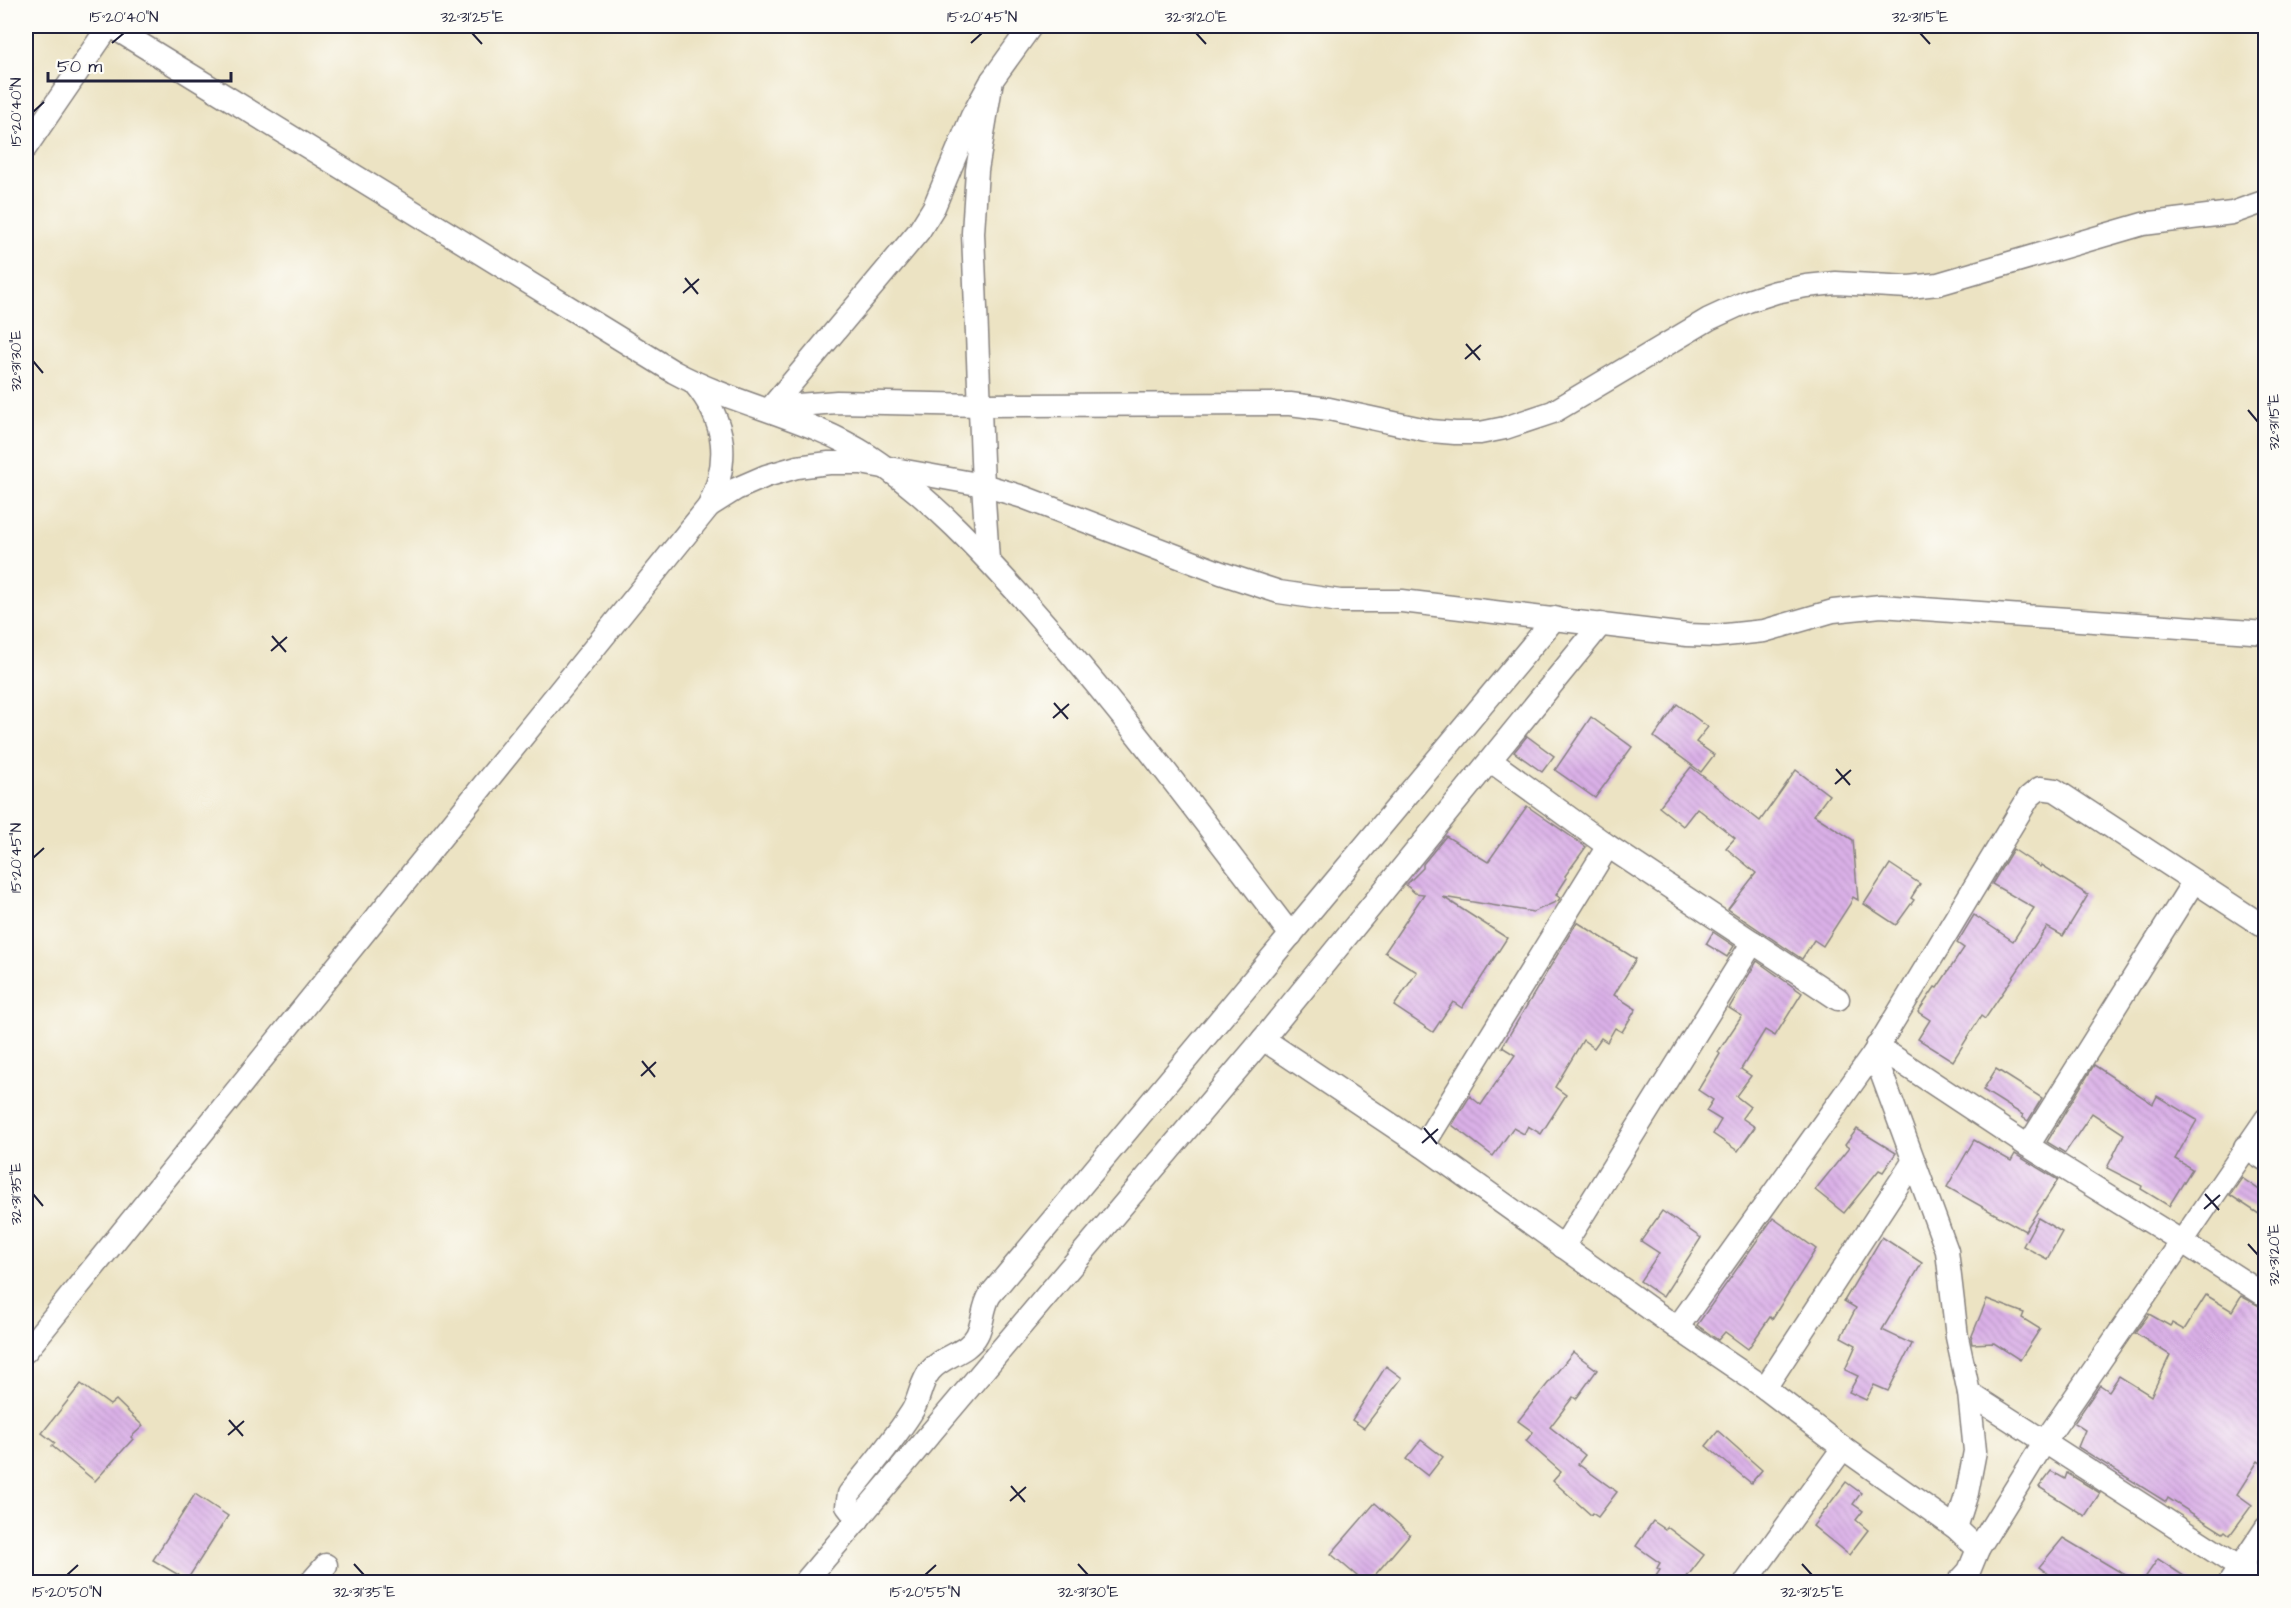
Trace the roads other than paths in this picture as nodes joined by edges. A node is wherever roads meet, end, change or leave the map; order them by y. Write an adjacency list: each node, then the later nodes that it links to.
1 (110, 26): 4 (street); 6 (street)
2 (1031, 26): 3 (street)
3 (992, 80): 7 (street); 8 (street)
4 (26, 147)
5 (2265, 201): 7 (street)
6 (694, 383): 8 (street); 11 (street)
7 (981, 405): 8 (street); 10 (street)
8 (773, 411): 9 (street)
9 (887, 468): 10 (street); 11 (street); 12 (street)
10 (983, 485): 12 (street); 13 (street)
11 (709, 506): 35 (street)
12 (988, 560): 20 (street)
13 (1555, 618): 14 (street); 20 (street)
14 (1601, 624): 15 (street); 16 (street)
15 (2265, 633)
16 (1491, 761): 17 (street); 23 (street)
17 (1608, 846): 21 (street); 26 (street)
18 (2193, 881): 19 (street); 24 (street); 27 (street)
19 (2265, 928)
20 (1291, 935): 40 (street)
21 (1754, 942): 22 (street); 32 (street)
22 (1838, 999)
23 (1263, 1039): 26 (street); 40 (street)
24 (1875, 1049): 27 (street); 30 (street); 34 (street)
25 (2265, 1119): 28 (street)
26 (1423, 1146): 32 (street)
27 (2028, 1146): 31 (street)
28 (2245, 1147): 29 (street); 31 (street)
29 (2265, 1160)
30 (1913, 1162): 36 (street); 37 (street)
31 (2181, 1241): 33 (street); 38 (street)
32 (1563, 1247): 34 (street)
33 (2265, 1296)
34 (1677, 1328): 36 (street)
35 (26, 1351)
36 (1765, 1388): 39 (street)
37 (1970, 1393): 38 (street); 41 (street)
38 (2045, 1441): 43 (street); 45 (street)
39 (1843, 1448): 41 (street); 49 (street)
40 (858, 1520): 48 (street)
41 (1956, 1528): 43 (street)
42 (2265, 1528): 45 (street)
43 (1978, 1549): 46 (street)
44 (326, 1565): 47 (street)
45 (2235, 1575): 50 (street)
46 (1968, 1579)
47 (311, 1582)
48 (805, 1582)
49 (1746, 1582)
50 (2262, 1582)

